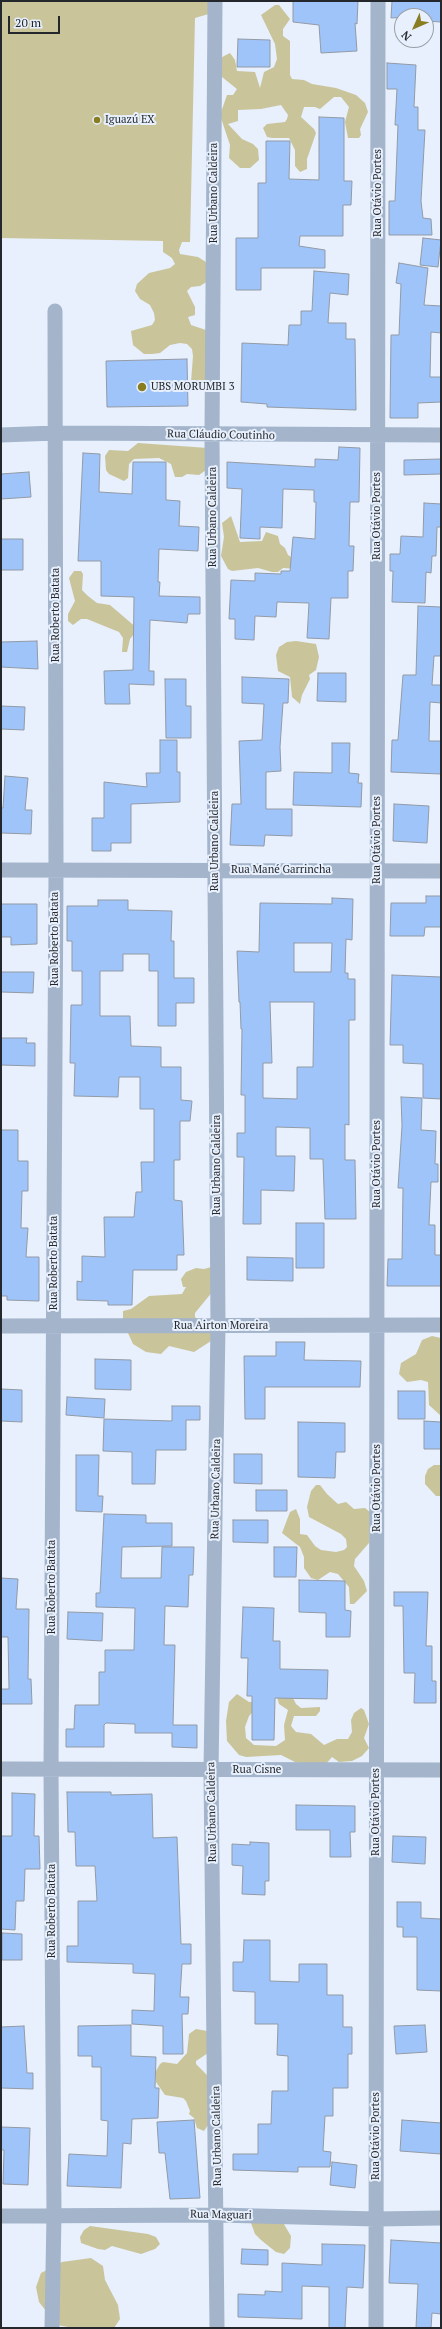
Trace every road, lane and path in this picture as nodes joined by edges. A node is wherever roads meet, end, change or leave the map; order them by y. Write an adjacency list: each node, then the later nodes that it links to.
1 (215, 1): 6 (street, Rua Urbano Caldeira)
2 (378, 1): 8 (street, Rua Otávio Portes)
3 (55, 311): 4 (street, Rua Roberto Batata)
4 (56, 433): 5 (street, Rua Cláudio Coutinho); 6 (street, Rua Cláudio Coutinho); 10 (street, Rua Roberto Batata)
5 (1, 435)
6 (212, 435): 8 (street, Rua Cláudio Coutinho); 11 (street, Rua Urbano Caldeira)
7 (441, 435): 8 (street, Rua Cláudio Coutinho)
8 (377, 436): 12 (street, Rua Otávio Portes)
9 (1, 870): 10 (street, Rua Mané Garrincha)
10 (56, 870): 11 (street, Rua Mané Garrincha); 16 (street, Rua Roberto Batata)
11 (215, 870): 12 (street, Rua Mané Garrincha); 17 (street, Rua Urbano Caldeira)
12 (378, 870): 13 (street, Rua Mané Garrincha); 18 (street, Rua Otávio Portes)
13 (441, 871)
14 (441, 1325): 18 (street, Rua Airton Moreira)
15 (1, 1326): 16 (street, Rua Airton Moreira)
16 (54, 1326): 17 (street, Rua Airton Moreira); 20 (street, Rua Roberto Batata)
17 (218, 1326): 18 (street, Rua Airton Moreira); 21 (street, Rua Urbano Caldeira)
18 (377, 1326): 22 (street, Rua Otávio Portes)
19 (1, 1769): 20 (street, Rua Cisne)
20 (52, 1769): 21 (street, Rua Cisne); 24 (street, Rua Roberto Batata)
21 (211, 1770): 22 (street, Rua Cisne); 25 (street, Rua Urbano Caldeira)
22 (376, 1770): 23 (street, Rua Cisne); 28 (street, Rua Otávio Portes)
23 (441, 1770)
24 (54, 2215): 25 (street, Rua Maguari); 26 (street, Rua Maguari); 29 (street, Rua Roberto Batata)
25 (218, 2215): 28 (street, Rua Maguari); 30 (street, Rua Urbano Caldeira)
26 (1, 2216)
27 (441, 2218): 28 (street, Rua Maguari)
28 (376, 2219): 31 (street, Rua Otávio Portes)
29 (52, 2328)
30 (217, 2328)
31 (376, 2328)

